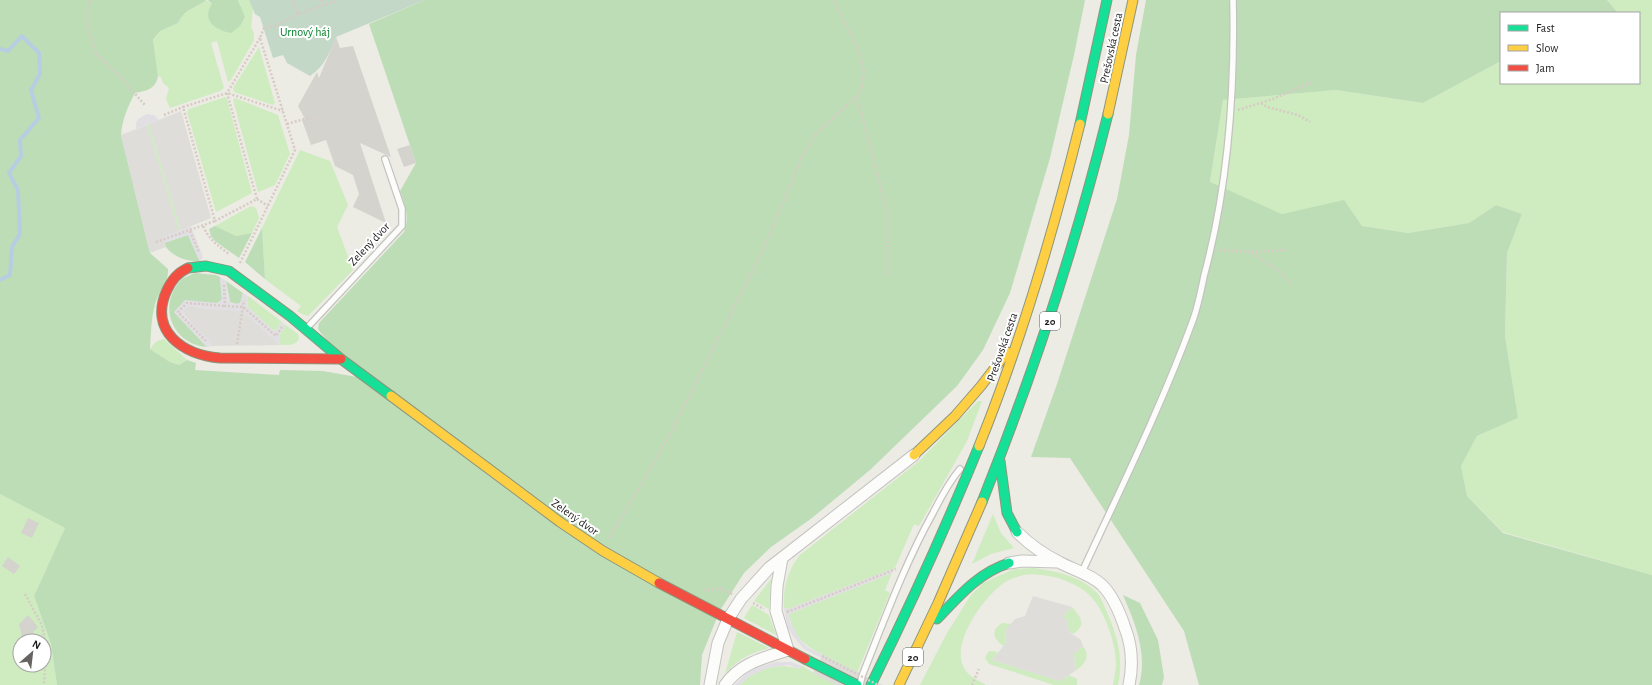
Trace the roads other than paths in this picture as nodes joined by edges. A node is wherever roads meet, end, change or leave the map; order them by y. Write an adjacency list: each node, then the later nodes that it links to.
1 (1107, 0): 6 (main road, Prešovská cesta / 20)
2 (1133, 0): 10 (main road, Prešovská cesta / 20)
3 (1233, 0): 15 (lane)
4 (385, 160): 5 (lane, Zelený dvor)
5 (306, 329): 7 (main road, Zelený dvor); 7 (main road, Zelený dvor)
6 (1018, 337): 8 (main road, Prešovská cesta / 20); 9 (main road)
7 (341, 359): 16 (main road, Zelený dvor)
8 (978, 449): 21 (lane); 22 (main road, Prešovská cesta / 20)
9 (914, 455): 12 (street)
10 (1000, 459): 11 (main road); 17 (main road, Prešovská cesta / 20)
11 (1017, 532): 14 (street)
12 (782, 558): 16 (street); 18 (street)
13 (1009, 562): 14 (street); 17 (main road)
14 (1060, 563): 15 (street)
15 (1082, 572): 24 (street)
16 (728, 619): 18 (main road, Zelený dvor); 19 (street)
17 (927, 629): 23 (main road, Prešovská cesta / 20)
18 (788, 650): 20 (street); 21 (main road, Zelený dvor)
19 (710, 685)
20 (725, 685)
21 (858, 685)
22 (871, 685)
23 (899, 685)
24 (1129, 685)

